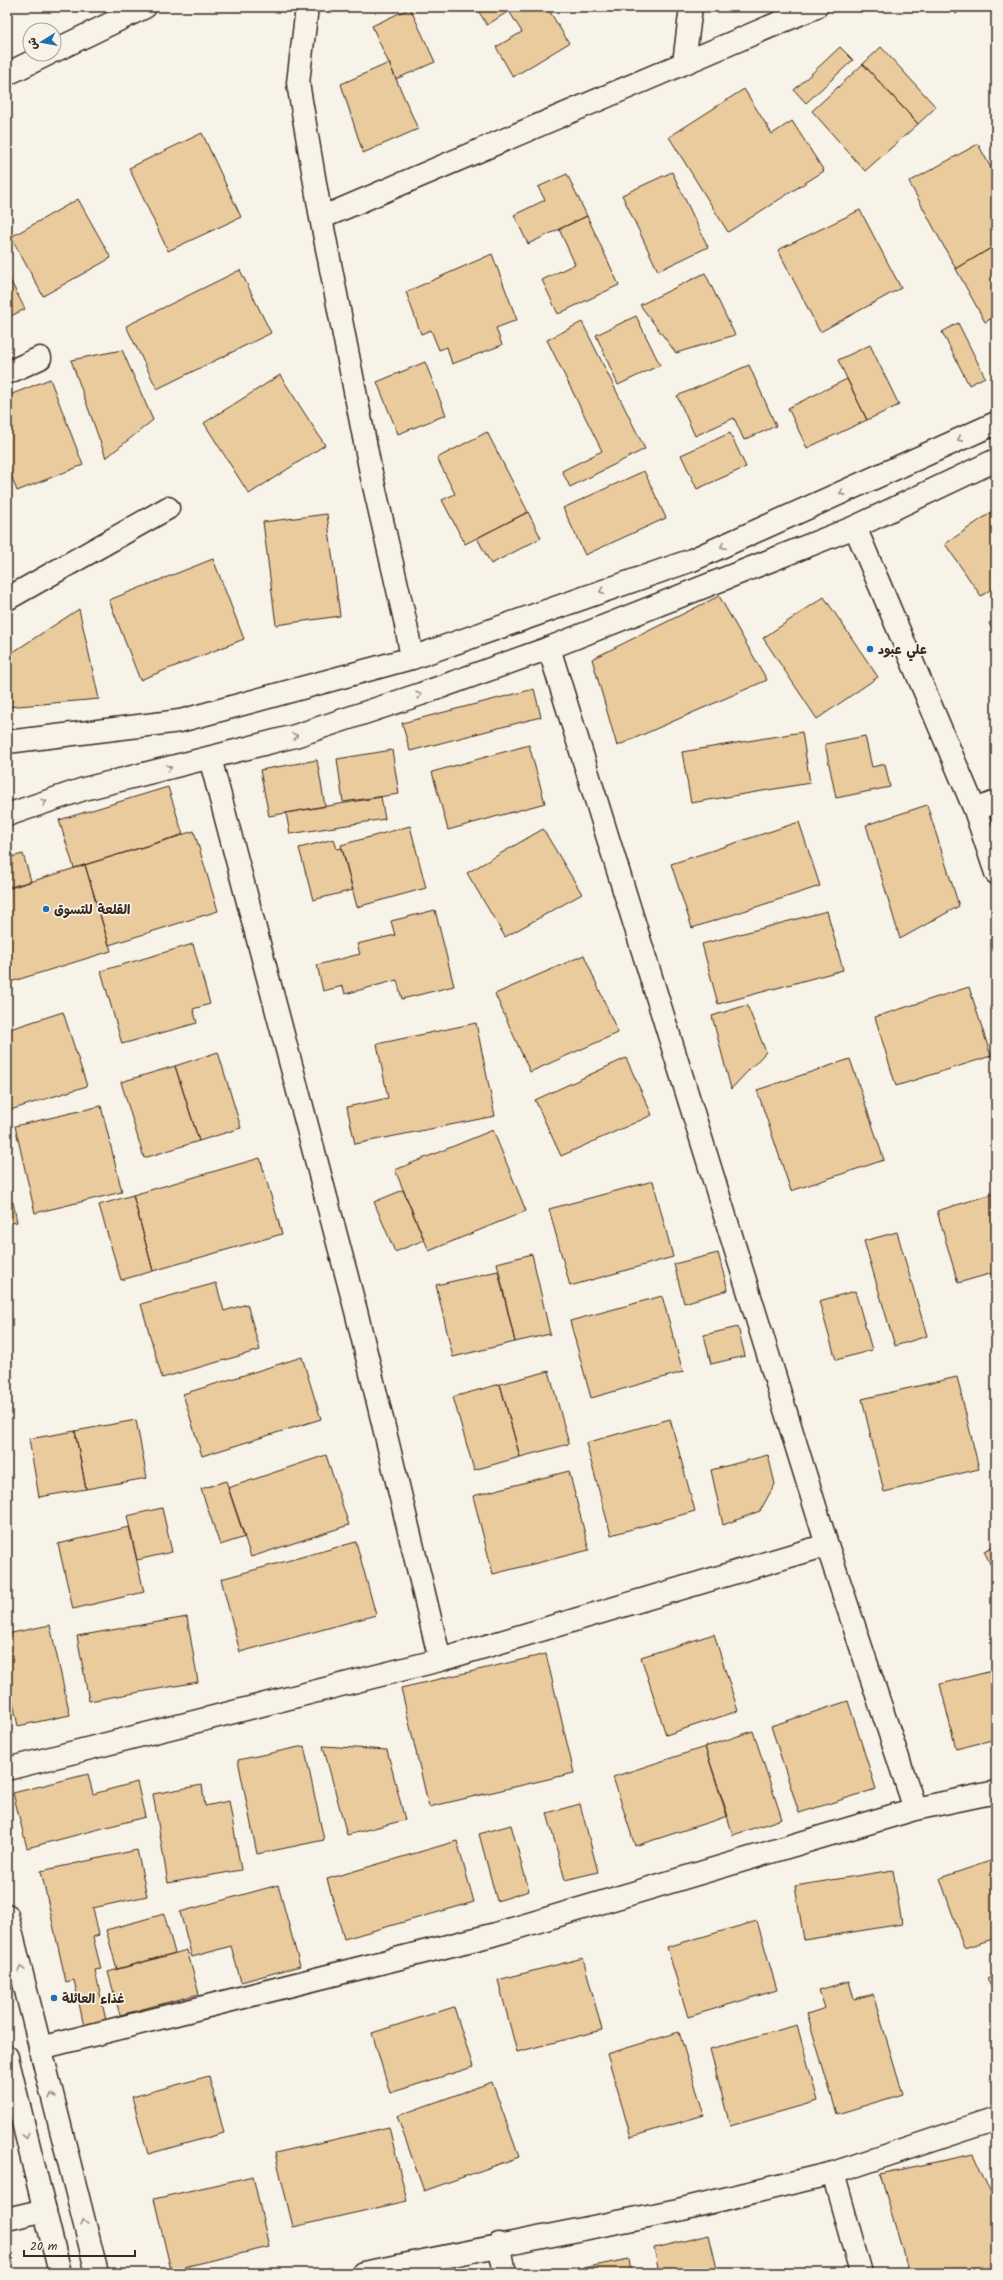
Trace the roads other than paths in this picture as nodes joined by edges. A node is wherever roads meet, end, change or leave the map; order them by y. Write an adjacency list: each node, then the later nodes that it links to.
1 (145, 7): 5 (street)
2 (307, 7): 9 (street)
3 (691, 7): 7 (street)
4 (816, 7): 7 (street)
5 (62, 47)
6 (32, 62): 8 (street)
7 (684, 63): 9 (street)
8 (7, 74)
9 (321, 218): 18 (street)
10 (40, 358): 11 (street)
11 (7, 373)
12 (996, 423): 18 (street, one-way to 18)
13 (996, 460): 15 (street)
14 (168, 508): 16 (street)
15 (855, 527): 17 (street); 22 (street)
16 (7, 599)
17 (549, 648): 20 (street, one-way to 17); 25 (street)
18 (412, 658): 19 (street)
19 (7, 742)
20 (210, 758): 23 (street, one-way to 20); 26 (street)
21 (996, 802): 22 (street)
22 (975, 810): 24 (street)
23 (7, 815)
24 (996, 873)
25 (827, 1545): 26 (street); 29 (street)
26 (440, 1660): 27 (street)
27 (7, 1769)
28 (996, 1792): 29 (street)
29 (915, 1809): 31 (street)
30 (7, 1915): 31 (street, one-way to 30)
31 (40, 2048): 39 (street, one-way to 31)
32 (7, 2057): 35 (street, one-way to 35)
33 (996, 2119): 34 (street)
34 (834, 2173): 37 (street); 42 (street)
35 (45, 2210): 36 (street); 38 (street)
36 (7, 2219)
37 (499, 2244): 40 (street); 41 (street)
38 (60, 2273)
39 (97, 2273)
40 (363, 2273)
41 (505, 2273)
42 (861, 2273)

